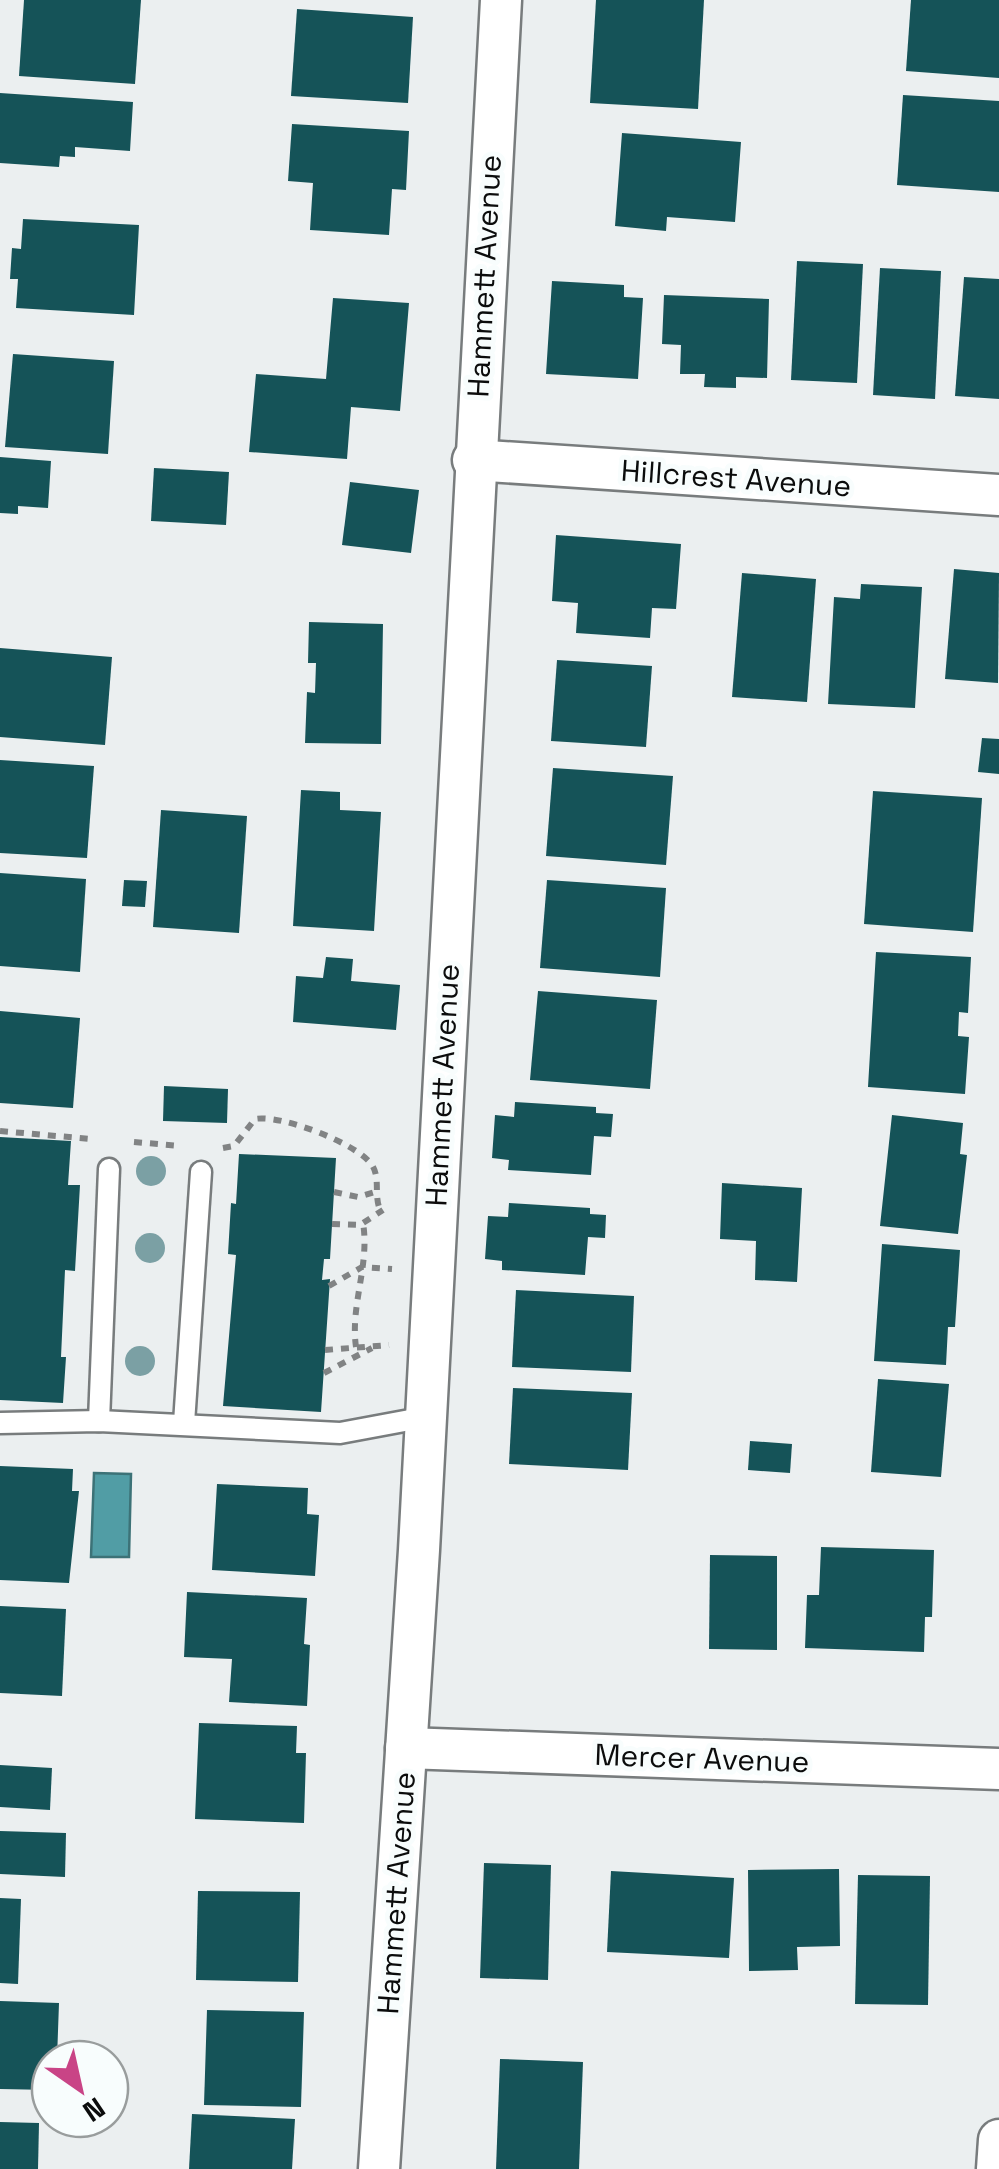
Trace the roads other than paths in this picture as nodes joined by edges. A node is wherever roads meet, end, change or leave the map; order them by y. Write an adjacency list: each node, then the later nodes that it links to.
1 (500, 0): 2 (street, Hammett Avenue)
2 (473, 460): 3 (street, Hillcrest Avenue); 6 (street, Hammett Avenue)
3 (999, 495)
4 (109, 1169): 7 (lane)
5 (200, 1172): 9 (lane)
6 (426, 1417): 9 (lane); 10 (street, Hammett Avenue)
7 (98, 1421): 8 (lane); 9 (lane)
8 (0, 1423)
9 (184, 1424)
10 (406, 1748): 11 (street, Mercer Avenue); 13 (street, Hammett Avenue)
11 (999, 1769)
12 (999, 2140): 14 (street)
13 (378, 2169)
14 (997, 2169)

